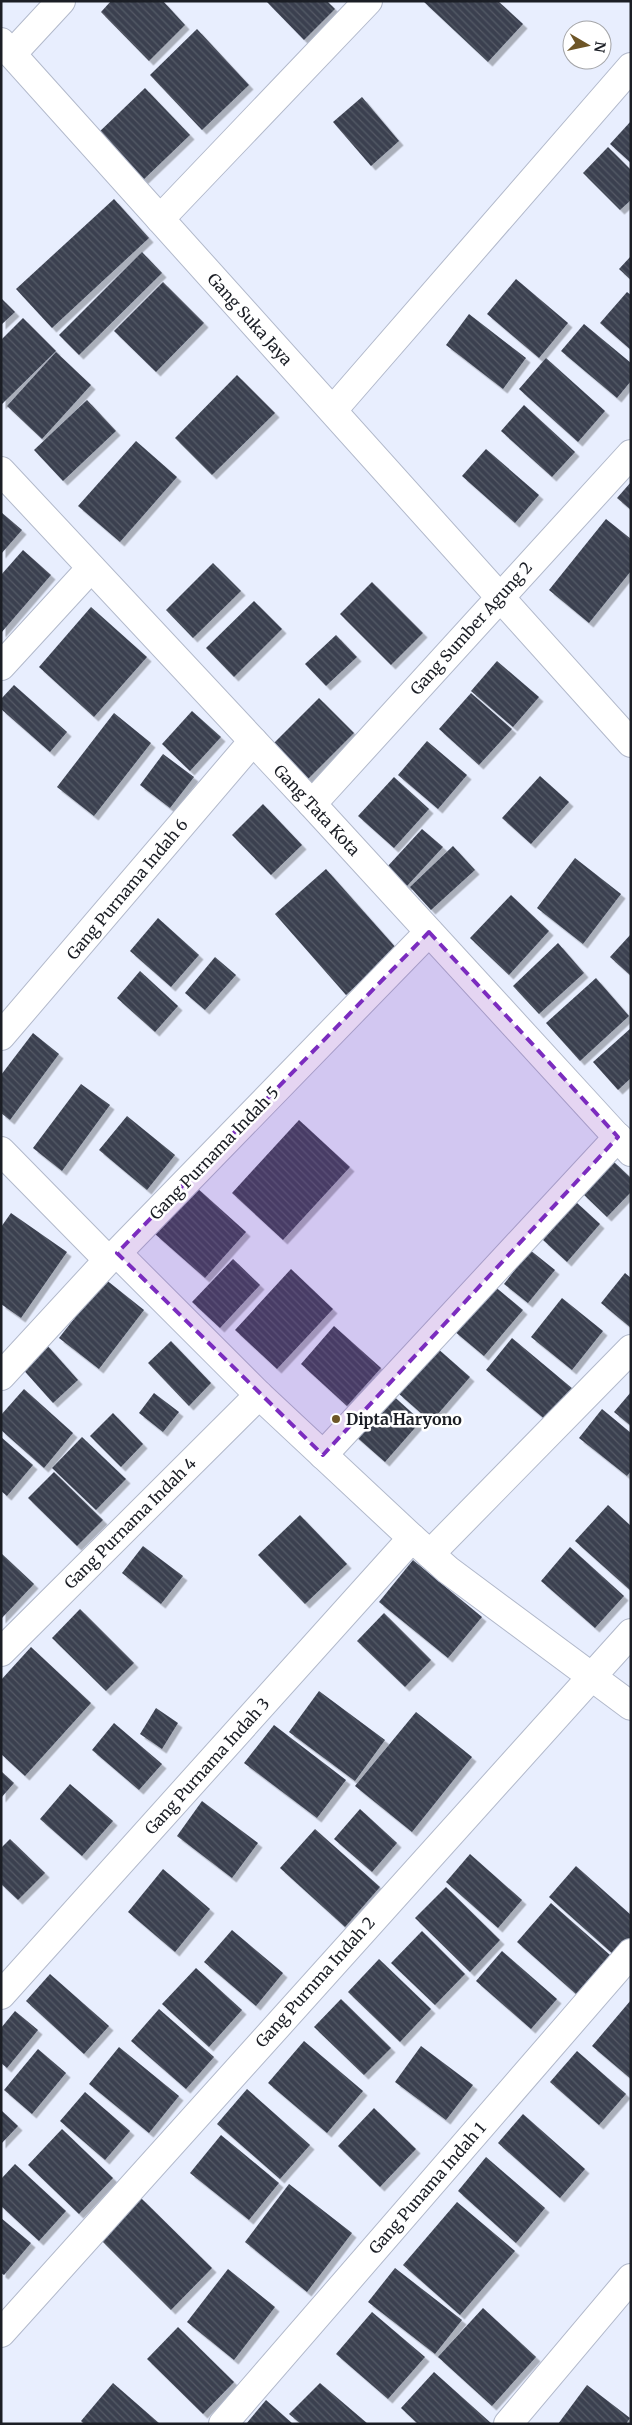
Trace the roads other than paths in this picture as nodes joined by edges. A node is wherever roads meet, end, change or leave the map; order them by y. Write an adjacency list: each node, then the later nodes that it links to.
1 (61, 1): 3 (street)
2 (368, 1): 5 (street)
3 (7, 48): 5 (street, Gang Suka Jaya)
4 (631, 67): 6 (street)
5 (160, 219): 6 (street, Gang Suka Jaya)
6 (332, 410): 10 (street, Gang Suka Jaya)
7 (631, 454): 10 (street, Gang Sumber Agung 2)
8 (1, 471): 9 (street, Gang Tata Kota)
9 (91, 568): 11 (street); 12 (street, Gang Tata Kota)
10 (499, 596): 13 (street, Gang Suka Jaya); 14 (street, Gang Sumber Agung 2)
11 (1, 666)
12 (253, 741): 14 (street, Gang Tata Kota); 16 (street, Gang Purnama Indah 6)
13 (631, 744)
14 (312, 804): 15 (street, Gang Tata Kota)
15 (429, 932): 17 (street, Gang Tata Kota); 19 (street, Gang Purnama Indah 5)
16 (1, 1036)
17 (624, 1144): 23 (street)
18 (1, 1151): 19 (street)
19 (112, 1257): 21 (street, Gang Purnama Indah 5); 22 (street)
20 (631, 1349): 24 (street, Gang Purnama Indah 3)
21 (1, 1376)
22 (259, 1395): 23 (street); 26 (street, Gang Purnama Indah 4)
23 (323, 1455): 24 (street)
24 (421, 1546): 27 (street); 30 (street, Gang Purnama Indah 3)
25 (631, 1633): 27 (street, Gang Purnma Indah 2)
26 (1, 1652)
27 (590, 1675): 28 (street); 32 (street, Gang Purnma Indah 2)
28 (631, 1706)
29 (631, 1953): 33 (street, Gang Punama Indah 1)
30 (1, 1995)
31 (631, 2278): 34 (street)
32 (1, 2332)
33 (223, 2424)
34 (508, 2424)

